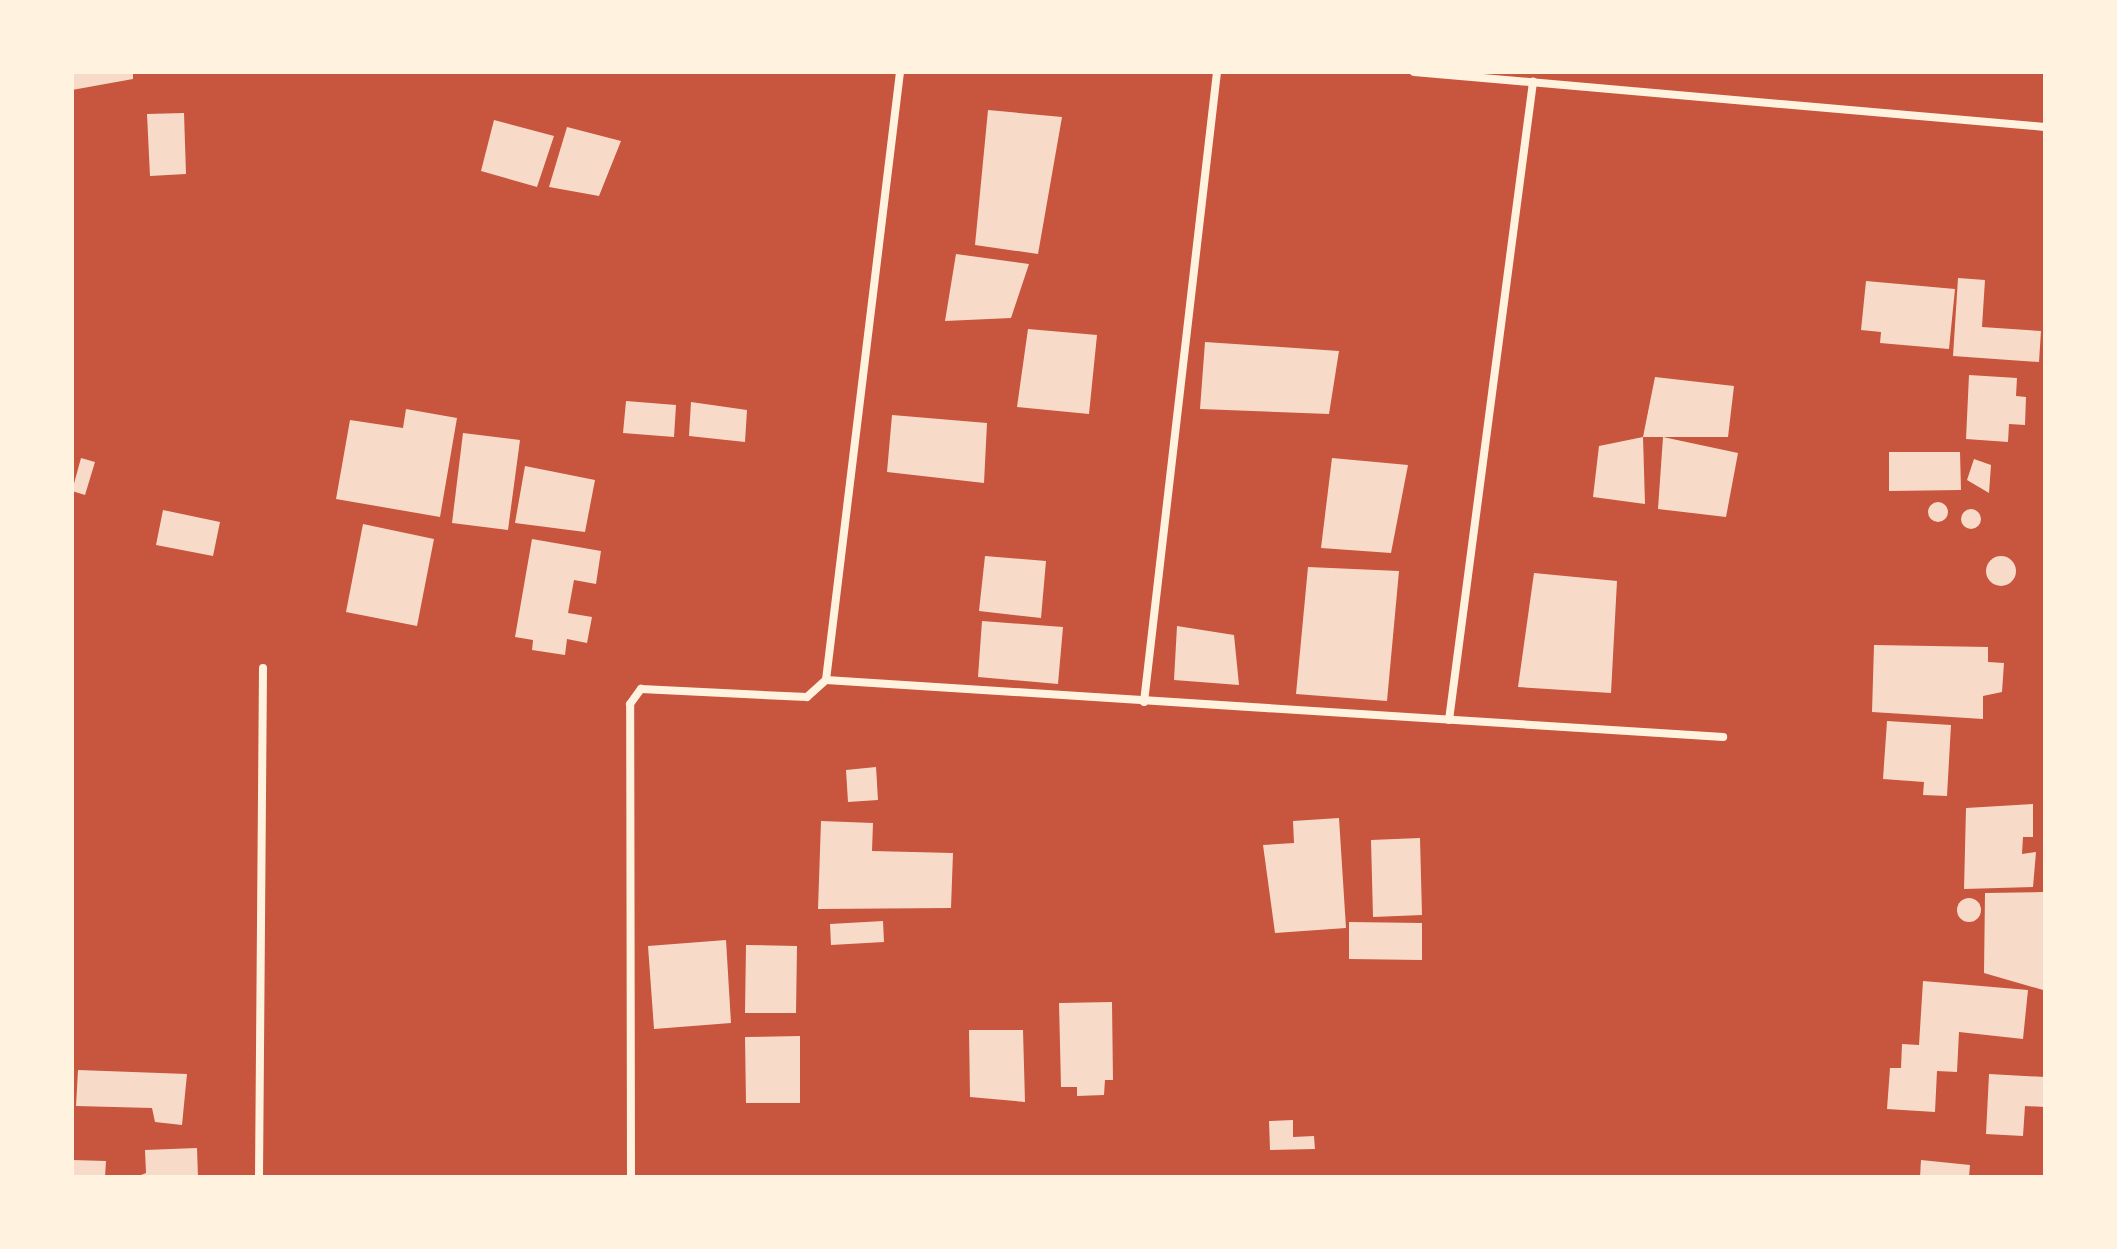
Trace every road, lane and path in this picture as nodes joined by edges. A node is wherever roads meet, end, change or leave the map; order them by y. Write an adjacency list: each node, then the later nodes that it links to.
1 (900, 72): 7 (street)
2 (1217, 72): 8 (street)
3 (1414, 72): 4 (street)
4 (1533, 82): 5 (street); 9 (street)
5 (2045, 127)
6 (263, 668): 11 (street)
7 (826, 680): 8 (street); 12 (street)
8 (1144, 702): 9 (street)
9 (1449, 720): 10 (street)
10 (1723, 737)
11 (259, 1177)
12 (631, 1177)

